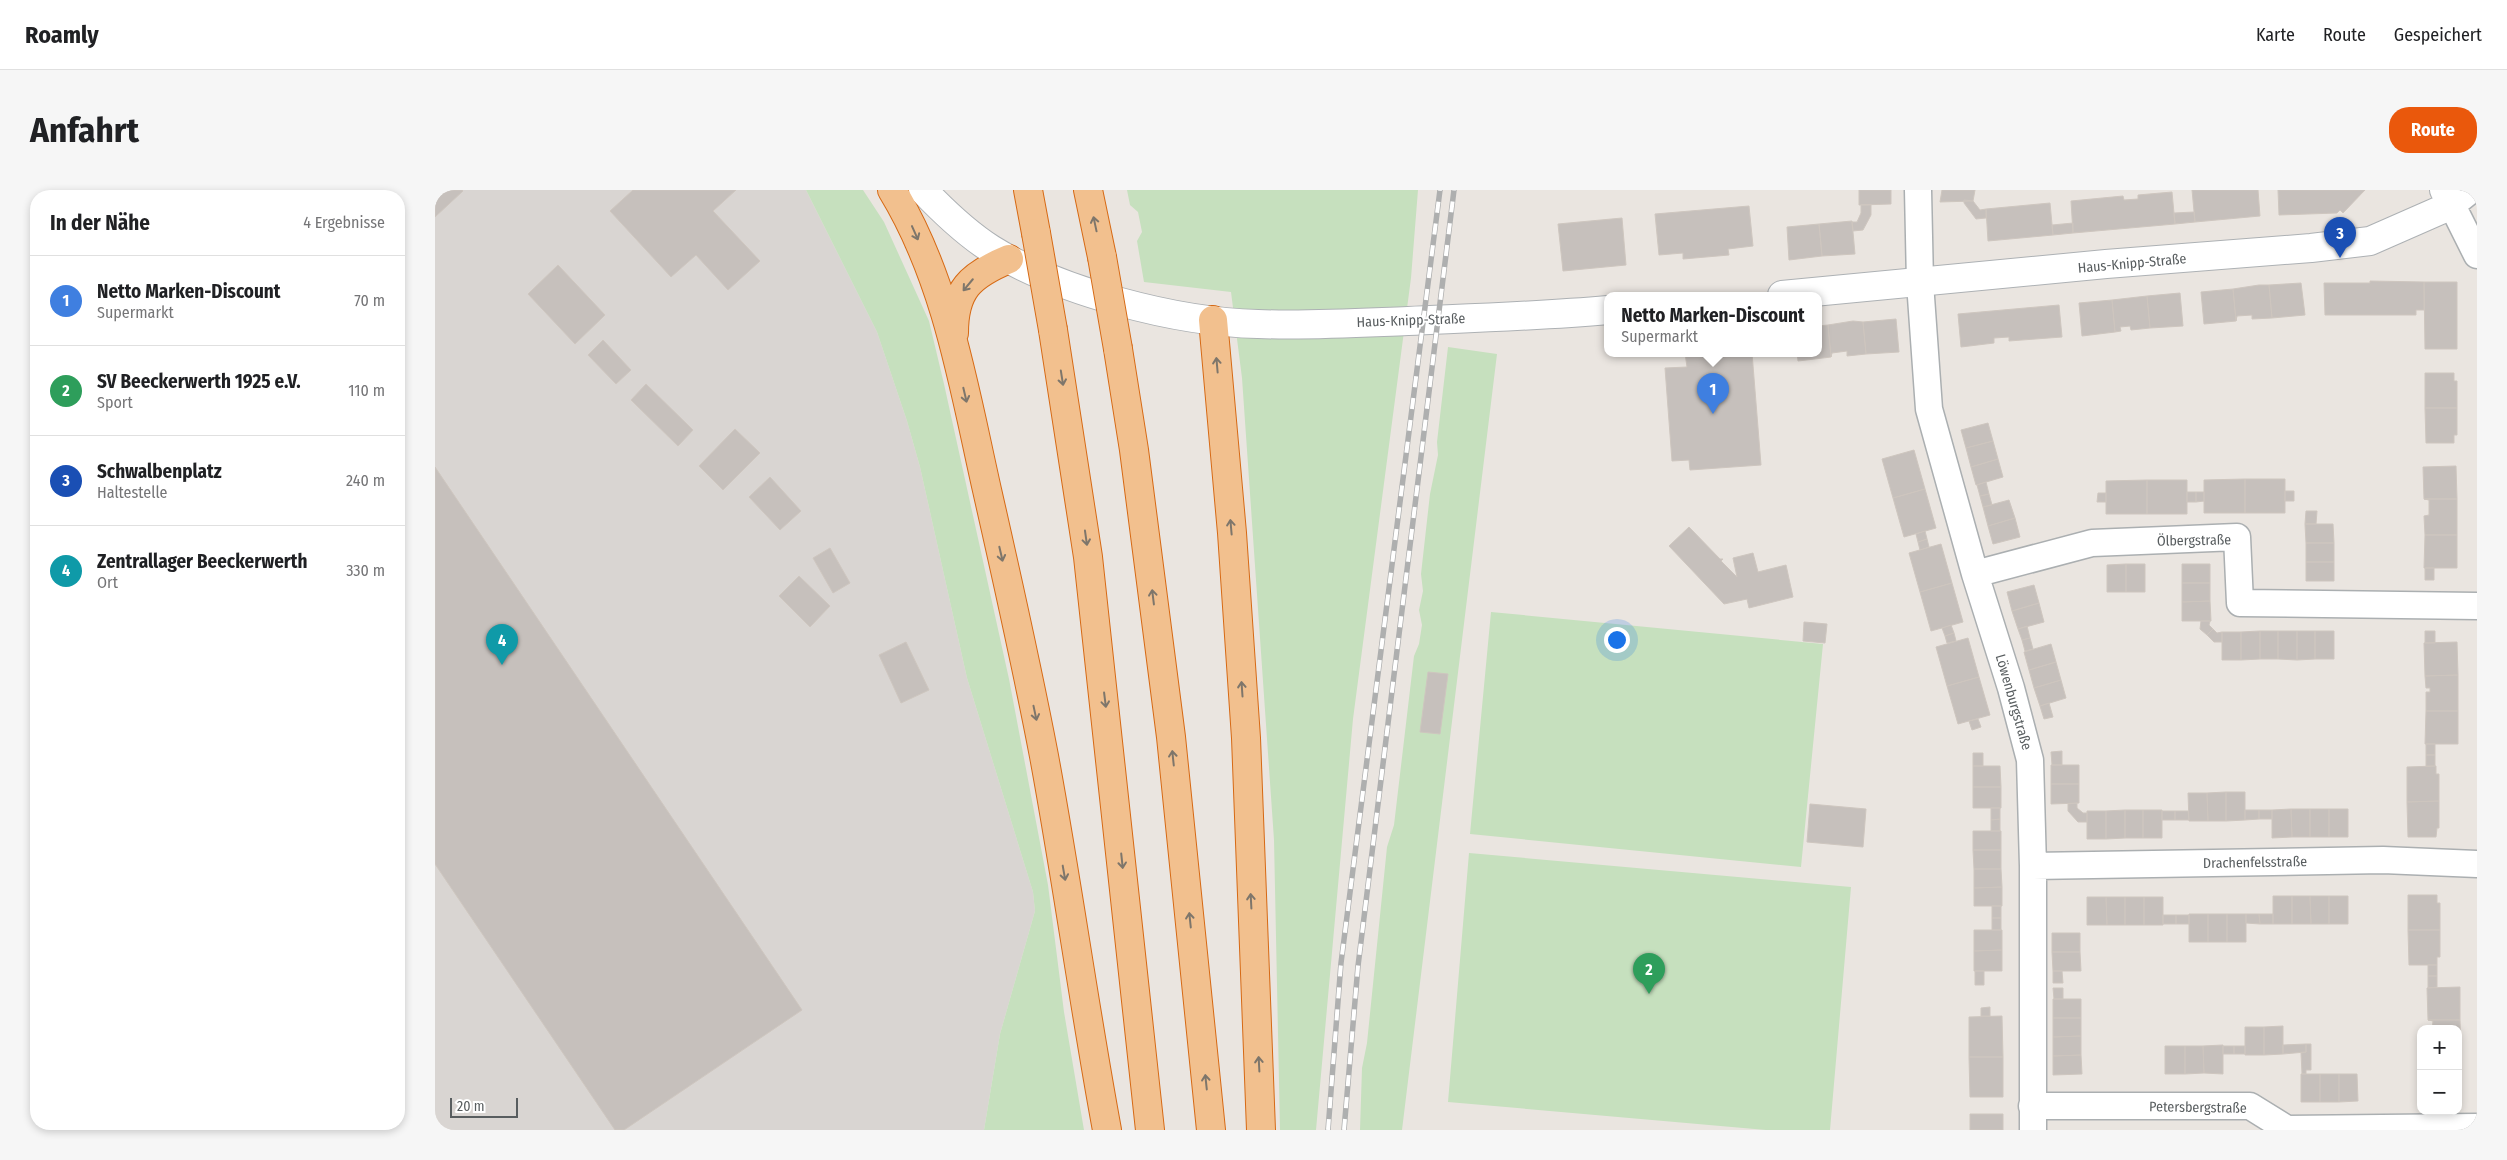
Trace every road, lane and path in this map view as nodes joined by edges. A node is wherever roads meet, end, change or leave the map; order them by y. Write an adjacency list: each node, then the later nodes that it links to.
1 (891, 190): 13 (highway, one-way to 13)
2 (923, 190): 8 (street, Haus-Knipp-Straße)
3 (1028, 190): 21 (highway, one-way to 21, bridge)
4 (1089, 190): 22 (highway, one-way to 4, bridge)
5 (1918, 190): 9 (street, Löwenburgstraße)
6 (2456, 195): 7 (street); 9 (street, Haus-Knipp-Straße)
7 (2477, 255)
8 (1009, 259): 12 (street, Haus-Knipp-Straße); 13 (highway, one-way to 13)
9 (1920, 283): 10 (street, Haus-Knipp-Straße); 14 (street, Löwenburgstraße)
10 (1816, 292)
11 (1604, 310): 12 (street, Haus-Knipp-Straße)
12 (1213, 320): 23 (highway, one-way to 12)
13 (955, 348): 20 (highway, one-way to 20)
14 (1975, 574): 15 (street, Ölbergstraße); 17 (street, Löwenburgstraße)
15 (2477, 606)
16 (2477, 864): 17 (street, Drachenfelsstraße)
17 (2033, 866): 18 (street, Löwenburgstraße)
18 (2033, 1118): 19 (street, Petersbergstraße)
19 (2477, 1127)
20 (1107, 1130)
21 (1150, 1130)
22 (1211, 1130)
23 (1261, 1130)

